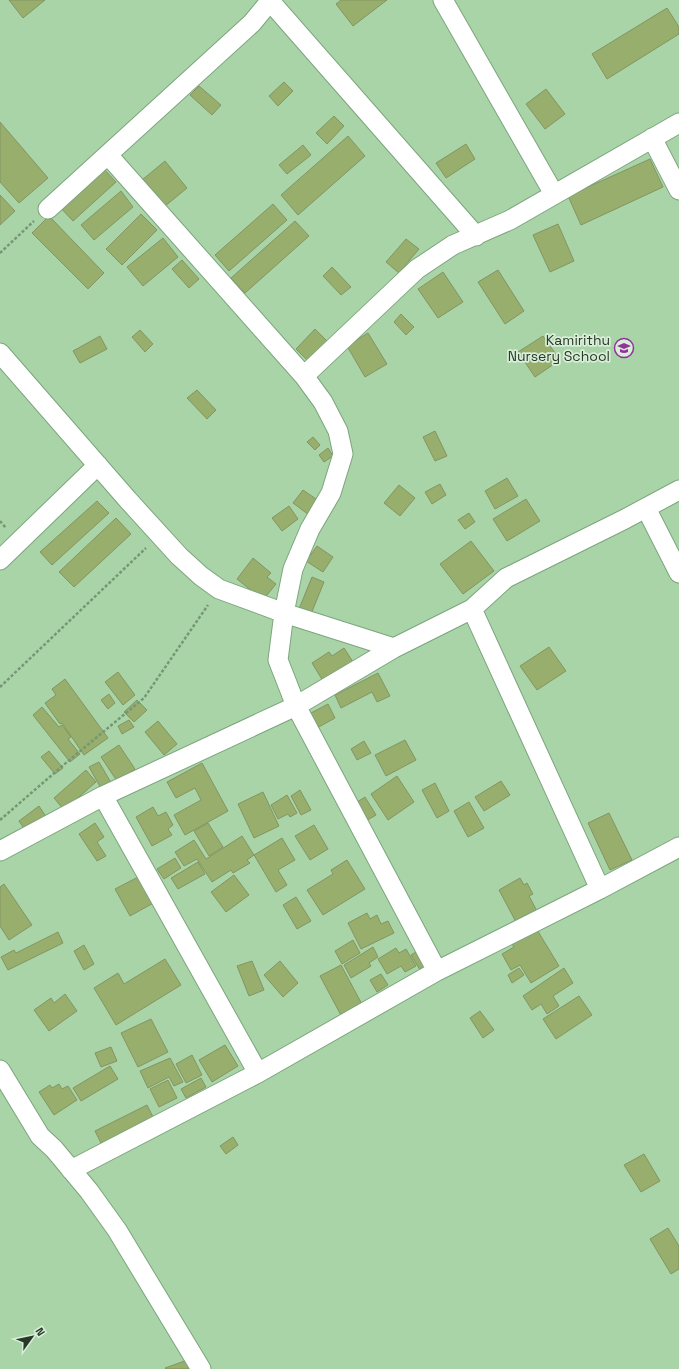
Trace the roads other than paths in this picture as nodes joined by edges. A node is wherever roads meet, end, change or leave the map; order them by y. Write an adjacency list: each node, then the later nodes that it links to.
1 (270, 0): 5 (street); 9 (street)
2 (443, 0): 7 (street)
3 (679, 123): 4 (street)
4 (652, 138): 6 (street); 7 (street)
5 (108, 155): 8 (street); 11 (street)
6 (679, 190)
7 (554, 194): 9 (street)
8 (48, 209)
9 (476, 236): 11 (street)
10 (0, 353): 12 (street)
11 (304, 376): 18 (street)
12 (98, 465): 15 (street); 18 (street)
13 (679, 490): 14 (street)
14 (646, 508): 16 (street); 17 (street)
15 (0, 560)
16 (679, 573)
17 (472, 609): 19 (street); 24 (street)
18 (284, 613): 19 (street); 20 (street)
19 (394, 648): 20 (street)
20 (296, 706): 21 (street); 25 (street)
21 (103, 796): 23 (street); 27 (street)
22 (679, 847): 24 (street)
23 (0, 851)
24 (600, 890): 25 (street)
25 (437, 971): 27 (street)
26 (0, 1070): 28 (street)
27 (258, 1073): 28 (street)
28 (71, 1170): 29 (street)
29 (201, 1369)

